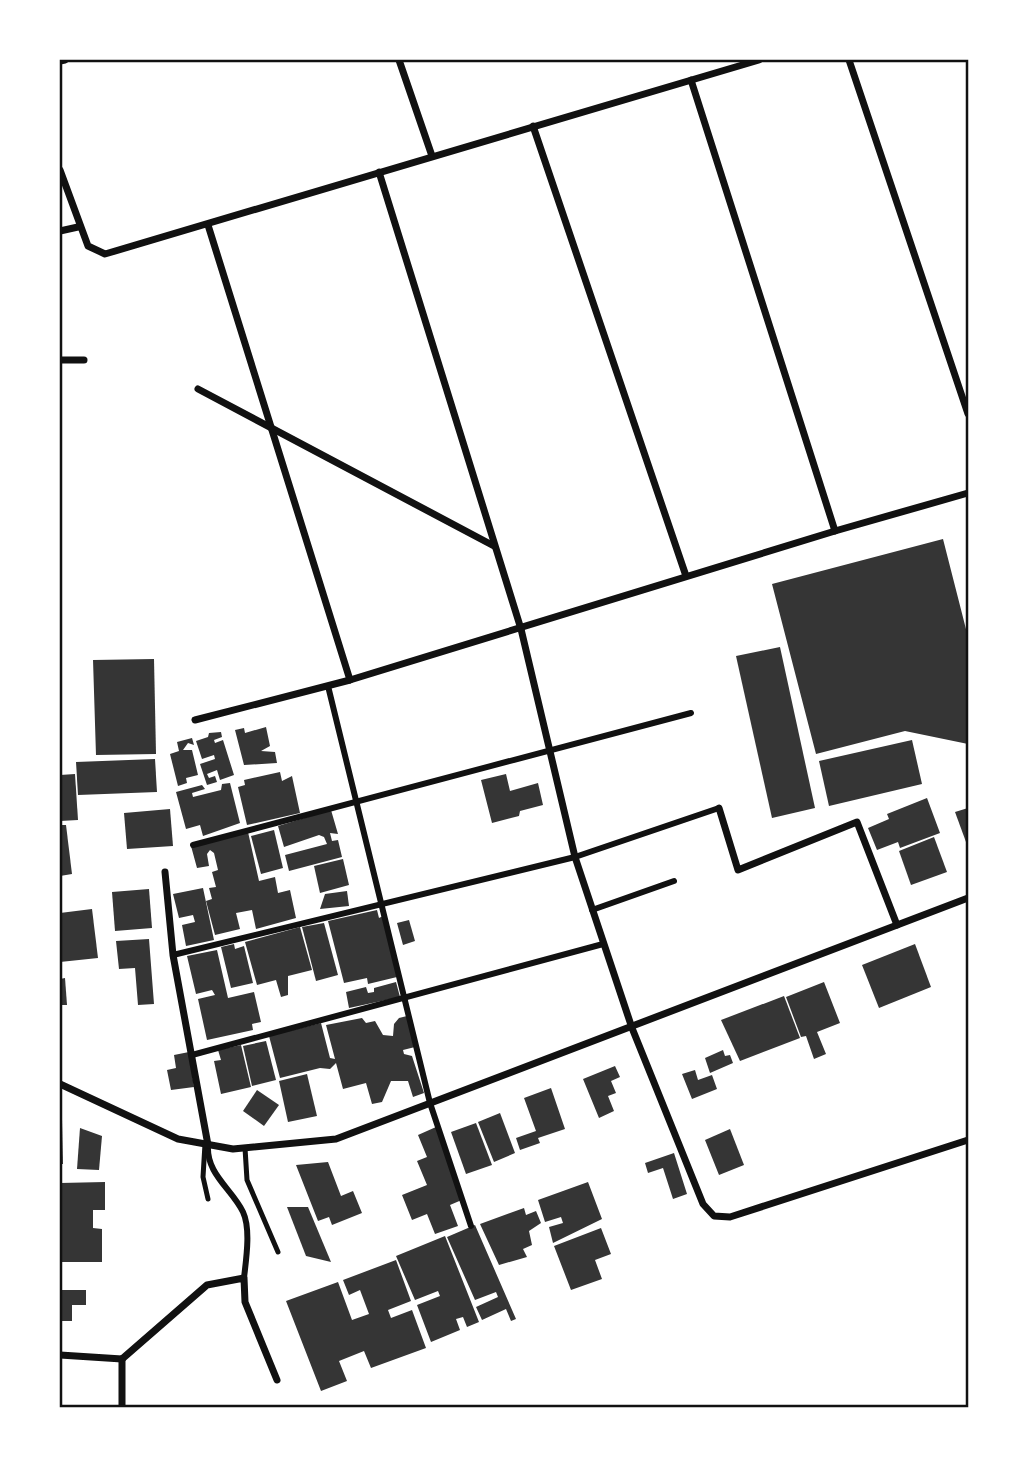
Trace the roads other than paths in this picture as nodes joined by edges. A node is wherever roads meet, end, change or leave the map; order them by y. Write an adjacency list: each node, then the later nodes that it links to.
1 (65, 60): 5 (street)
2 (400, 60): 8 (street)
3 (759, 60): 6 (street)
4 (849, 60): 17 (street)
5 (60, 61)
6 (691, 80): 7 (street); 20 (street)
7 (533, 126): 8 (street); 22 (street)
8 (432, 156): 10 (street)
9 (60, 170): 12 (street)
10 (379, 172): 11 (street); 21 (street)
11 (208, 225): 12 (street); 18 (street)
12 (78, 227): 13 (street)
13 (60, 231)
14 (60, 360): 15 (street)
15 (85, 360)
16 (198, 389): 18 (street)
17 (968, 414)
18 (272, 430): 21 (street); 24 (street)
19 (968, 493): 20 (street)
20 (835, 531): 22 (street)
21 (494, 546): 23 (street)
22 (686, 576): 23 (street)
23 (521, 629): 24 (street); 28 (street)
24 (350, 680): 25 (street)
25 (328, 686): 27 (street); 29 (street)
26 (691, 713): 28 (street)
27 (195, 720)
28 (548, 749): 29 (street); 32 (street)
29 (357, 800): 31 (street); 36 (street)
30 (719, 808): 32 (street); 38 (street)
31 (193, 845)
32 (575, 857): 36 (street); 37 (street)
33 (164, 872): 40 (street)
34 (674, 881): 37 (street)
35 (968, 898): 38 (street)
36 (382, 902): 40 (street); 41 (street)
37 (592, 910): 39 (street)
38 (897, 925): 42 (street)
39 (603, 944): 41 (street); 42 (street)
40 (173, 956): 43 (street)
41 (406, 996): 43 (street); 45 (street)
42 (632, 1028): 45 (street); 46 (street)
43 (192, 1055): 47 (street)
44 (60, 1084): 47 (street)
45 (430, 1103): 48 (street); 50 (street)
46 (968, 1140)
47 (207, 1145): 48 (street); 49 (lane); 52 (street)
48 (245, 1148): 51 (lane)
49 (208, 1199)
50 (471, 1226)
51 (278, 1252)
52 (244, 1278): 54 (street); 55 (street)
53 (60, 1355): 54 (street)
54 (122, 1359): 56 (street)
55 (277, 1380)
56 (122, 1408)

